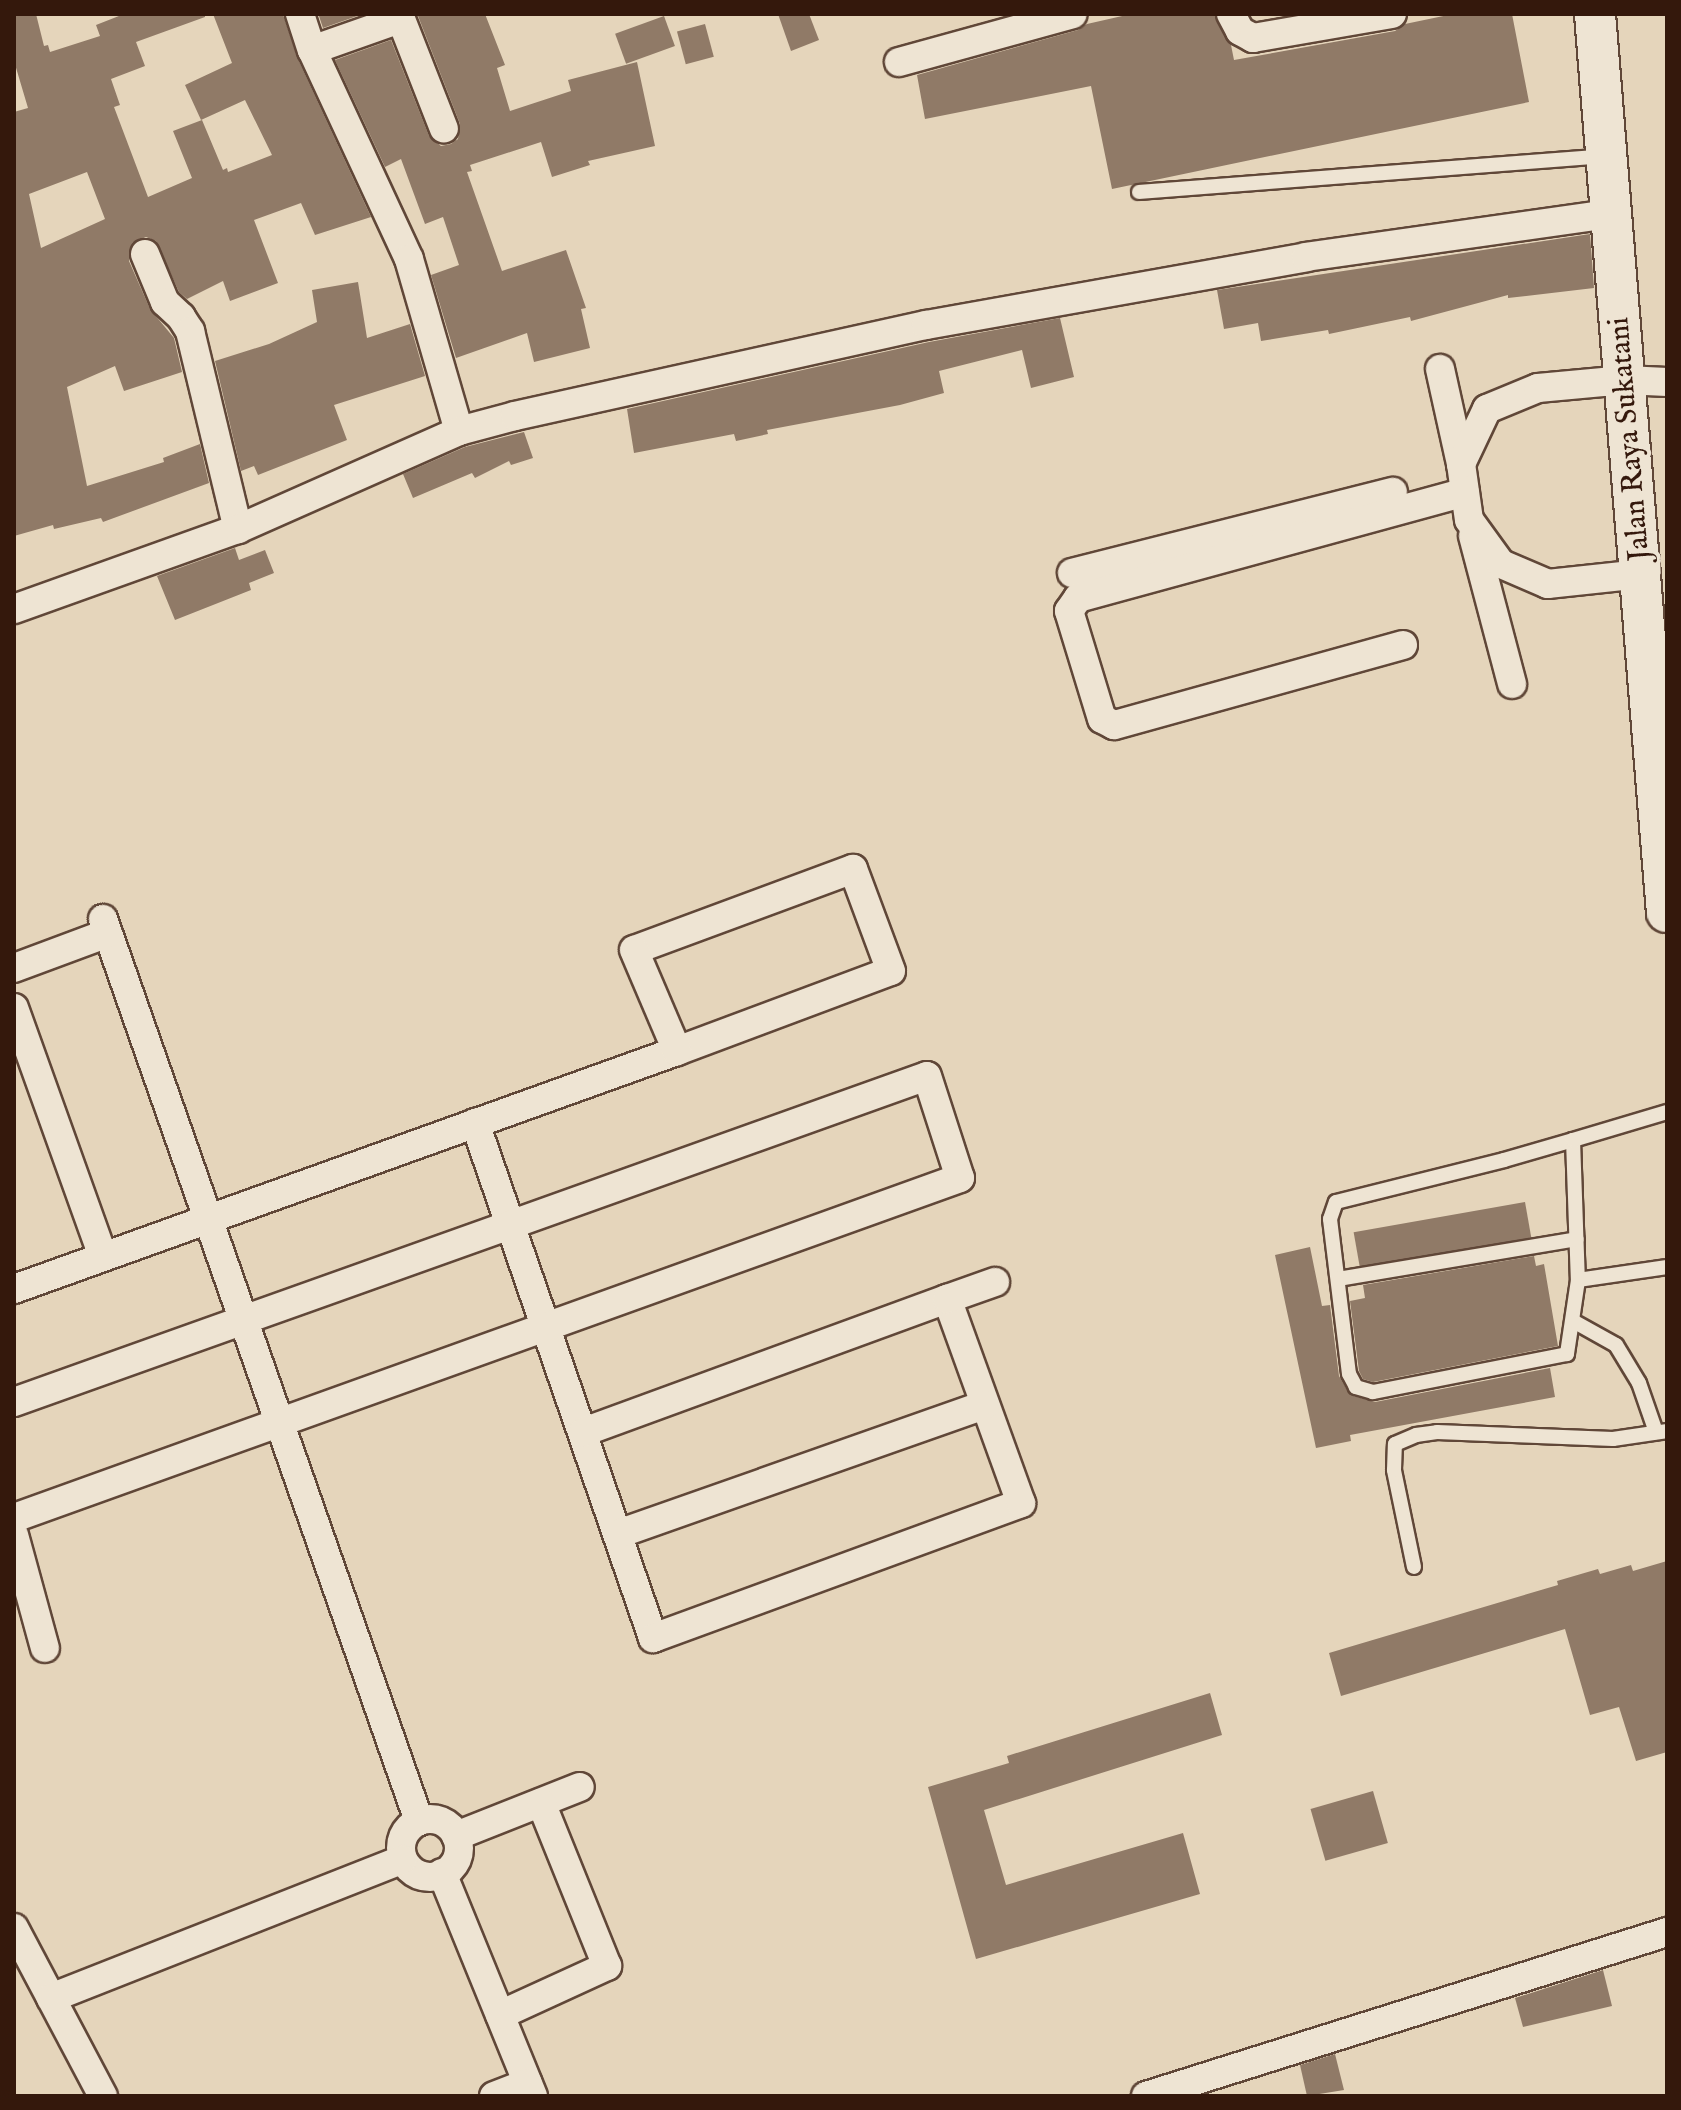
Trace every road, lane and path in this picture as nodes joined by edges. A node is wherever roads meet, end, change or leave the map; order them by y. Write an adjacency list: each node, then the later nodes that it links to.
1 (300, 14): 7 (street)
2 (1073, 14): 8 (street)
3 (1231, 14): 4 (street)
4 (1392, 14)
5 (1595, 14): 10 (main road, Jalan Raya Sukatani)
6 (400, 17): 7 (street); 9 (street)
7 (312, 50): 17 (street)
8 (899, 62)
9 (444, 129)
10 (1608, 156): 11 (lane); 12 (main road, Jalan Raya Sukatani)
11 (1139, 192)
12 (1610, 214): 15 (main road, Jalan Raya Sukatani); 17 (street)
13 (145, 254): 20 (street)
14 (1440, 369): 18 (street)
15 (1625, 380): 16 (street); 18 (street); 22 (main road, Jalan Raya Sukatani)
16 (1667, 382)
17 (459, 431): 20 (street)
18 (1462, 477): 19 (street); 21 (street); 24 (street)
19 (1469, 520): 22 (street); 25 (street)
20 (238, 529): 23 (street)
21 (1072, 573)
22 (1641, 574): 26 (main road, Jalan Raya Sukatani)
23 (14, 609)
24 (1403, 645)
25 (1512, 684)
26 (1667, 912)
27 (14, 968): 33 (street)
28 (14, 1008): 36 (street)
29 (677, 1051): 29 (street); 31 (street)
30 (1667, 1112): 32 (lane)
31 (475, 1123): 33 (street); 34 (street)
32 (1573, 1140): 35 (lane); 38 (lane)
33 (208, 1218): 36 (street); 43 (street)
34 (508, 1226): 43 (street); 45 (street); 45 (street)
35 (1577, 1239): 38 (lane); 39 (lane)
36 (103, 1256): 41 (street)
37 (1667, 1267): 39 (lane)
38 (1338, 1279): 44 (lane)
39 (1578, 1280): 44 (lane)
40 (995, 1282): 42 (street)
41 (14, 1289)
42 (947, 1299): 47 (street); 49 (street)
43 (244, 1320): 46 (street); 48 (street)
44 (1573, 1321): 50 (lane)
45 (546, 1326): 48 (street); 49 (street)
46 (14, 1402)
47 (985, 1405): 52 (street); 52 (street)
48 (279, 1423): 51 (street); 58 (street)
49 (583, 1432): 52 (street)
50 (1661, 1432): 54 (lane)
51 (14, 1518)
52 (618, 1534)
53 (14, 1535): 55 (street)
54 (1414, 1567)
55 (45, 1648)
56 (580, 1787): 57 (street)
57 (541, 1803): 59 (street); 65 (street)
58 (419, 1821): 59 (street); 60 (street)
59 (456, 1836): 61 (street)
60 (403, 1859): 61 (street); 64 (street)
61 (442, 1873): 65 (street)
62 (14, 1928): 64 (street)
63 (1667, 1932): 69 (street)
64 (51, 1998): 67 (street)
65 (500, 2015): 66 (street)
66 (530, 2089): 68 (street)
67 (103, 2096)
68 (494, 2096)
69 (1146, 2096)

